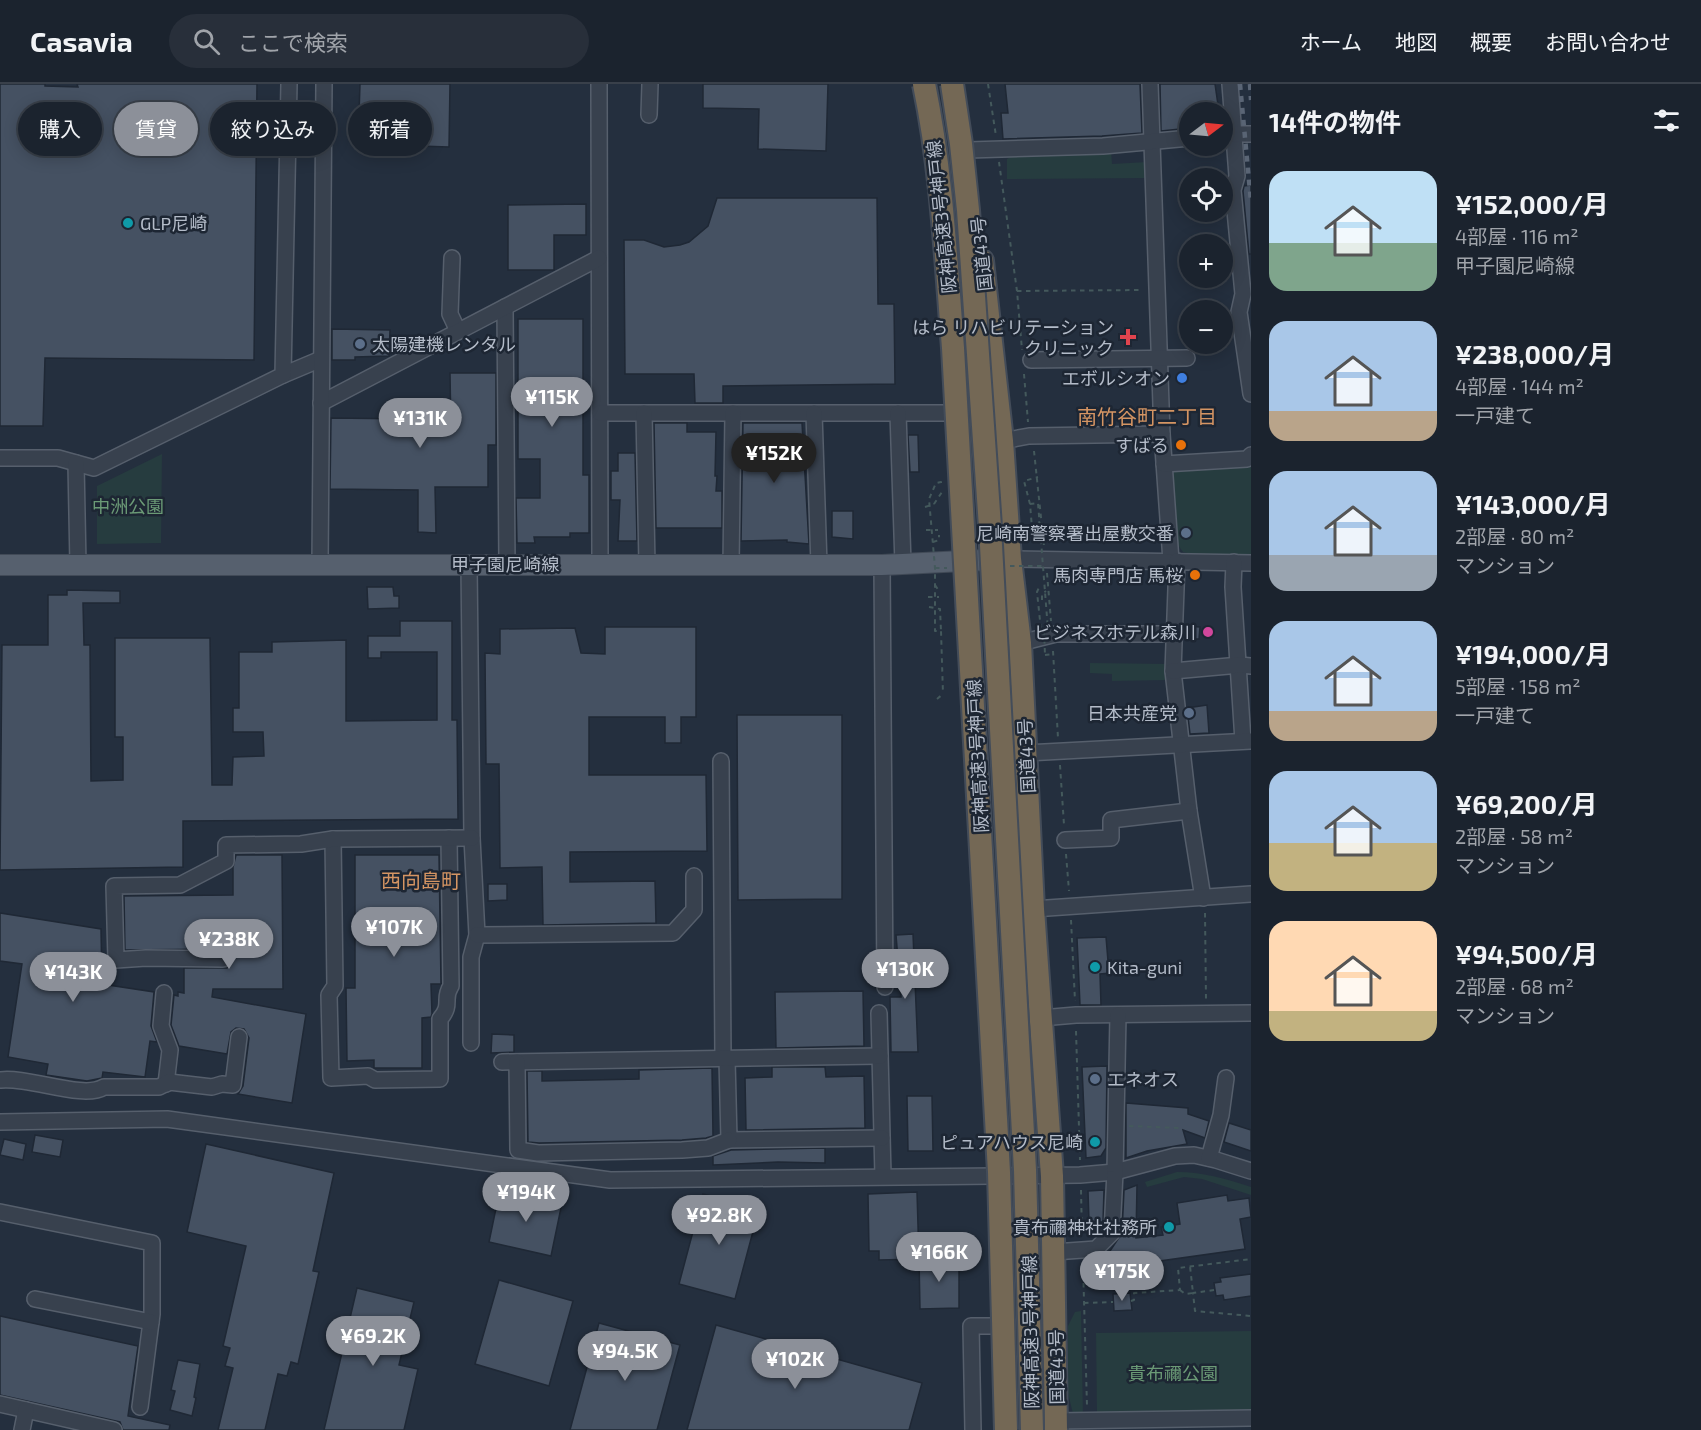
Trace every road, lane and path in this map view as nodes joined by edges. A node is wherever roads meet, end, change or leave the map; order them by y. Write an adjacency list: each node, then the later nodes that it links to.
1 (289, 84): 30 (street)
2 (324, 84): 28 (street)
3 (598, 84): 21 (street)
4 (650, 84): 12 (street)
5 (922, 84): 38 (highway, 国道43号); 153 (highway, 阪神高速3号神戸線, bridge)
6 (952, 84): 154 (highway, 阪神高速3号神戸線, bridge)
7 (959, 84): 17 (highway, 国道43号)
8 (988, 84): 18 (path)
9 (1150, 84): 16 (street)
10 (1230, 84): 11 (street)
11 (1230, 102)
12 (649, 115)
13 (1233, 134): 14 (street)
14 (1251, 134)
15 (1179, 139): 16 (street)
16 (1152, 141): 18 (street); 22 (street)
17 (969, 150): 18 (street); 41 (highway, 国道43号)
18 (998, 150): 23 (path)
19 (1233, 155): 31 (street)
20 (452, 258): 25 (street)
21 (599, 258): 24 (street); 33 (street)
22 (1157, 290): 23 (path); 26 (street)
23 (1017, 291): 29 (path)
24 (505, 307): 25 (street); 62 (street)
25 (458, 331): 32 (street)
26 (1160, 357): 27 (street); 29 (street); 39 (street)
27 (1187, 358)
28 (321, 359): 30 (street); 32 (street)
29 (1026, 360): 40 (path)
30 (283, 375): 44 (street)
31 (1251, 394)
32 (321, 403): 60 (street)
33 (600, 413): 34 (street); 63 (street)
34 (644, 413): 35 (street); 64 (street)
35 (733, 413): 36 (street); 68 (street)
36 (814, 413): 37 (street); 69 (street)
37 (898, 413): 38 (street); 65 (street)
38 (954, 413): 57 (highway, 国道43号)
39 (1162, 434): 40 (street); 45 (street)
40 (1029, 436): 41 (street); 46 (path)
41 (1002, 441): 54 (highway, 国道43号)
42 (1251, 456): 45 (street)
43 (0, 458): 44 (street)
44 (76, 463): 67 (street)
45 (1164, 464): 56 (street)
46 (1038, 477): 47 (path); 55 (path)
47 (1030, 504): 53 (path, bridge); 78 (path, bridge)
48 (925, 507): 52 (path, bridge)
49 (926, 530): 50 (path)
50 (938, 530)
51 (939, 535): 52 (path)
52 (933, 543): 72 (path, bridge)
53 (1038, 543)
54 (1011, 559): 55 (street); 57 (main road, 甲子園尼崎線); 80 (highway, 国道43号)
55 (1046, 559): 56 (street); 71 (path)
56 (1174, 561): 58 (street); 79 (street)
57 (963, 562): 65 (main road, 甲子園尼崎線); 127 (highway, 国道43号)
58 (1234, 562): 59 (street); 82 (street)
59 (1251, 563)
60 (320, 564): 61 (main road, 甲子園尼崎線); 67 (main road, 甲子園尼崎線)
61 (469, 564): 62 (main road, 甲子園尼崎線); 93 (street)
62 (507, 564): 63 (main road, 甲子園尼崎線)
63 (600, 564): 64 (main road, 甲子園尼崎線)
64 (647, 564): 68 (main road, 甲子園尼崎線)
65 (903, 564): 70 (main road, 甲子園尼崎線)
66 (0, 565): 67 (main road, 甲子園尼崎線)
67 (78, 565)
68 (731, 565): 69 (main road, 甲子園尼崎線)
69 (819, 565): 70 (main road, 甲子園尼崎線)
70 (882, 565): 102 (street)
71 (1047, 583): 78 (path); 78 (path, bridge)
72 (935, 585): 73 (path, bridge); 77 (path, bridge)
73 (939, 591)
74 (928, 597): 75 (path)
75 (939, 597)
76 (929, 607): 77 (path)
77 (942, 631): 84 (path, bridge)
78 (1048, 633): 79 (street); 80 (street); 81 (path); 81 (path, bridge)
79 (1175, 634): 83 (street)
80 (1020, 643): 88 (highway, 国道43号)
81 (1053, 654): 87 (path)
82 (1244, 665): 83 (street); 85 (street)
83 (1173, 671): 86 (street)
84 (937, 699)
85 (1247, 741): 86 (street)
86 (1183, 745): 87 (street); 90 (street)
87 (1059, 750): 88 (street); 94 (path)
88 (1026, 753): 99 (highway, 国道43号)
89 (721, 761): 113 (street)
90 (1189, 811): 94 (street); 97 (street)
91 (333, 838): 92 (street); 92 (street); 101 (street)
92 (449, 838): 93 (street)
93 (472, 838): 100 (street)
94 (1065, 840): 98 (path)
95 (694, 876): 100 (street)
96 (1251, 894): 97 (street)
97 (1203, 898): 98 (street); 106 (path)
98 (1070, 907): 99 (street); 107 (path)
99 (1033, 909): 109 (highway, 国道43号)
100 (477, 935): 111 (street)
101 (223, 959)
102 (885, 987)
103 (164, 993): 116 (street)
104 (879, 1013): 112 (street)
105 (1251, 1013): 106 (street)
106 (1206, 1014): 108 (street)
107 (1076, 1015): 108 (street); 109 (street); 125 (path)
108 (1118, 1015): 118 (street)
109 (1041, 1018): 128 (highway, 国道43号)
110 (239, 1037): 116 (street)
111 (471, 1043)
112 (880, 1056): 113 (street); 120 (street)
113 (725, 1059): 121 (street); 121 (street)
114 (1226, 1078): 122 (street)
115 (0, 1080): 116 (street)
116 (166, 1083)
117 (0, 1122): 126 (street)
118 (1116, 1125): 119 (path); 124 (street)
119 (1180, 1128)
120 (882, 1138): 121 (street); 126 (street)
121 (729, 1140)
122 (1209, 1158): 123 (street); 124 (street)
123 (1251, 1171)
124 (1115, 1172): 125 (street); 130 (street)
125 (1080, 1175): 128 (street); 130 (path)
126 (883, 1176): 127 (street)
127 (997, 1176): 128 (street); 143 (highway, 国道43号)
128 (1052, 1176): 131 (highway, 国道43号)
129 (0, 1212): 142 (street)
130 (1083, 1250): 131 (street); 140 (path)
131 (1054, 1252): 149 (highway, 国道43号)
132 (1251, 1259): 133 (path)
133 (1190, 1266): 134 (path); 136 (path)
134 (1180, 1290): 136 (path); 138 (path)
135 (1214, 1290): 136 (path)
136 (1193, 1293): 141 (path)
137 (35, 1299): 142 (street)
138 (1131, 1301)
139 (1113, 1302): 140 (path)
140 (1084, 1303): 148 (path)
141 (1251, 1316)
142 (151, 1322): 145 (street)
143 (1001, 1326): 152 (street); 153 (highway, 国道43号)
144 (0, 1404): 146 (street)
145 (140, 1407)
146 (27, 1410): 150 (street); 151 (street)
147 (1251, 1418): 148 (street)
148 (1087, 1421): 149 (street)
149 (1056, 1425)
150 (22, 1430)
151 (114, 1430)
152 (973, 1430)
153 (1004, 1430)
154 (1032, 1430)

